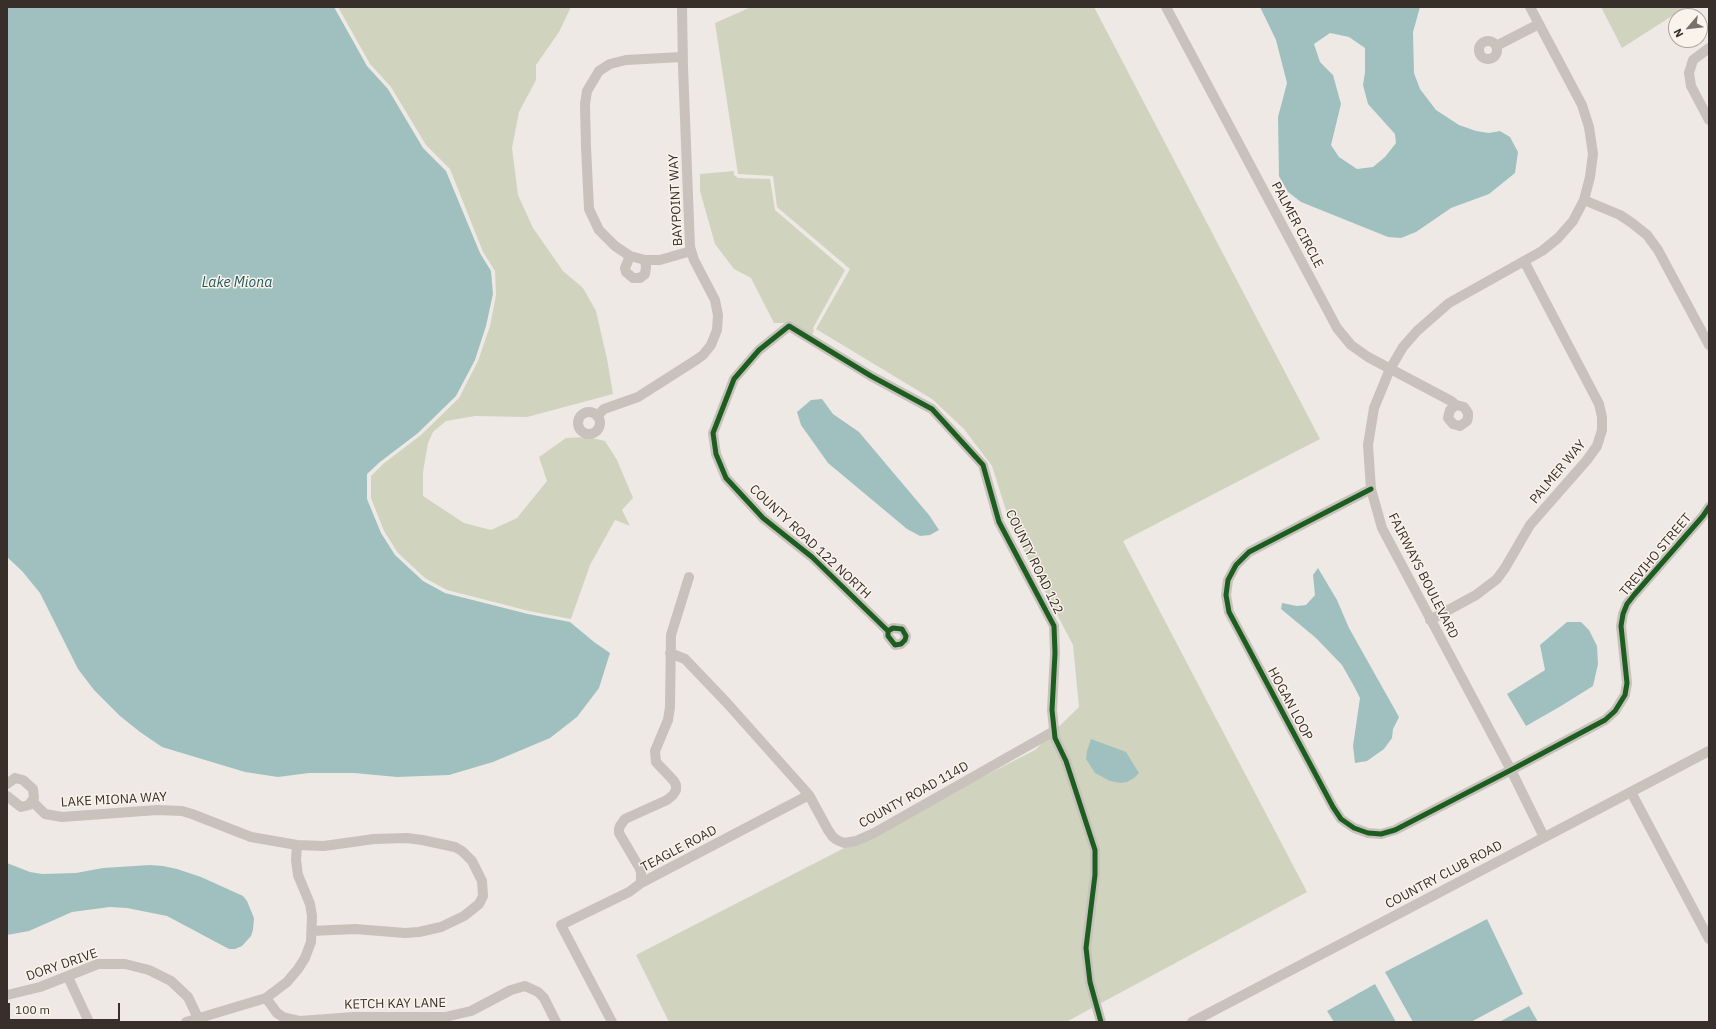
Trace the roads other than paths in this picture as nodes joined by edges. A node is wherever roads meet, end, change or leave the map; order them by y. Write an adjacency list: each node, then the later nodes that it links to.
1 (682, 7): 7 (street, BAYPOINT WAY)
2 (1166, 7): 16 (street, PALMER CIRCLE)
3 (1530, 7): 4 (street, FAIRWAYS BOULEVARD)
4 (1539, 24): 5 (street); 9 (street, FAIRWAYS BOULEVARD)
5 (1496, 46)
6 (1709, 48): 8 (street)
7 (682, 57): 10 (street, BAYPOINT WAY); 11 (street)
8 (1709, 120)
9 (1584, 200): 13 (street, FAIRWAYS BOULEVARD); 15 (street)
10 (691, 251): 12 (street); 18 (street, BAYPOINT WAY)
11 (630, 256): 12 (street); 12 (street)
12 (645, 260)
13 (1524, 262): 16 (street, FAIRWAYS BOULEVARD); 22 (street, PALMER WAY)
14 (788, 326): 23 (street, COUNTY ROAD 122 NORTH); 25 (street, COUNTY ROAD 122)
15 (1709, 344)
16 (1390, 369): 17 (street, PALMER CIRCLE); 19 (street, FAIRWAYS BOULEVARD)
17 (1456, 405)
18 (597, 416)
19 (1371, 489): 22 (street, FAIRWAYS BOULEVARD); 27 (street, HOGAN LOOP)
20 (1709, 507): 27 (street, TREVIHO STREET)
21 (689, 577): 24 (street)
22 (1430, 620): 27 (street, FAIRWAYS BOULEVARD)
23 (888, 631)
24 (670, 653): 30 (street, COUNTY ROAD 114D); 35 (street)
25 (1054, 731): 30 (street, COUNTY ROAD 114D); 47 (street, COUNTY ROAD 122)
26 (1709, 751): 29 (street, COUNTRY CLUB ROAD)
27 (1511, 770): 33 (street, FAIRWAYS BOULEVARD)
28 (7, 784): 32 (street)
29 (1631, 792): 33 (street, COUNTRY CLUB ROAD); 37 (street)
30 (809, 795): 35 (street, TEAGLE ROAD)
31 (7, 796): 32 (street)
32 (32, 802): 34 (street, LAKE MIONA WAY)
33 (1544, 837): 48 (street, COUNTRY CLUB ROAD)
34 (297, 845): 36 (street); 36 (street, LAKE MIONA WAY)
35 (641, 883): 46 (street, TEAGLE ROAD)
36 (312, 931): 40 (street)
37 (1709, 939)
38 (68, 977): 39 (street, DORY DRIVE); 41 (street, DORY DRIVE); 43 (street)
39 (7, 995)
40 (266, 998): 41 (street); 42 (street, KETCH KAY LANE)
41 (198, 1018): 44 (street)
42 (445, 1019): 45 (street, KETCH KAY LANE)
43 (89, 1022)
44 (186, 1022)
45 (556, 1022)
46 (612, 1022)
47 (1101, 1022)
48 (1192, 1022)

